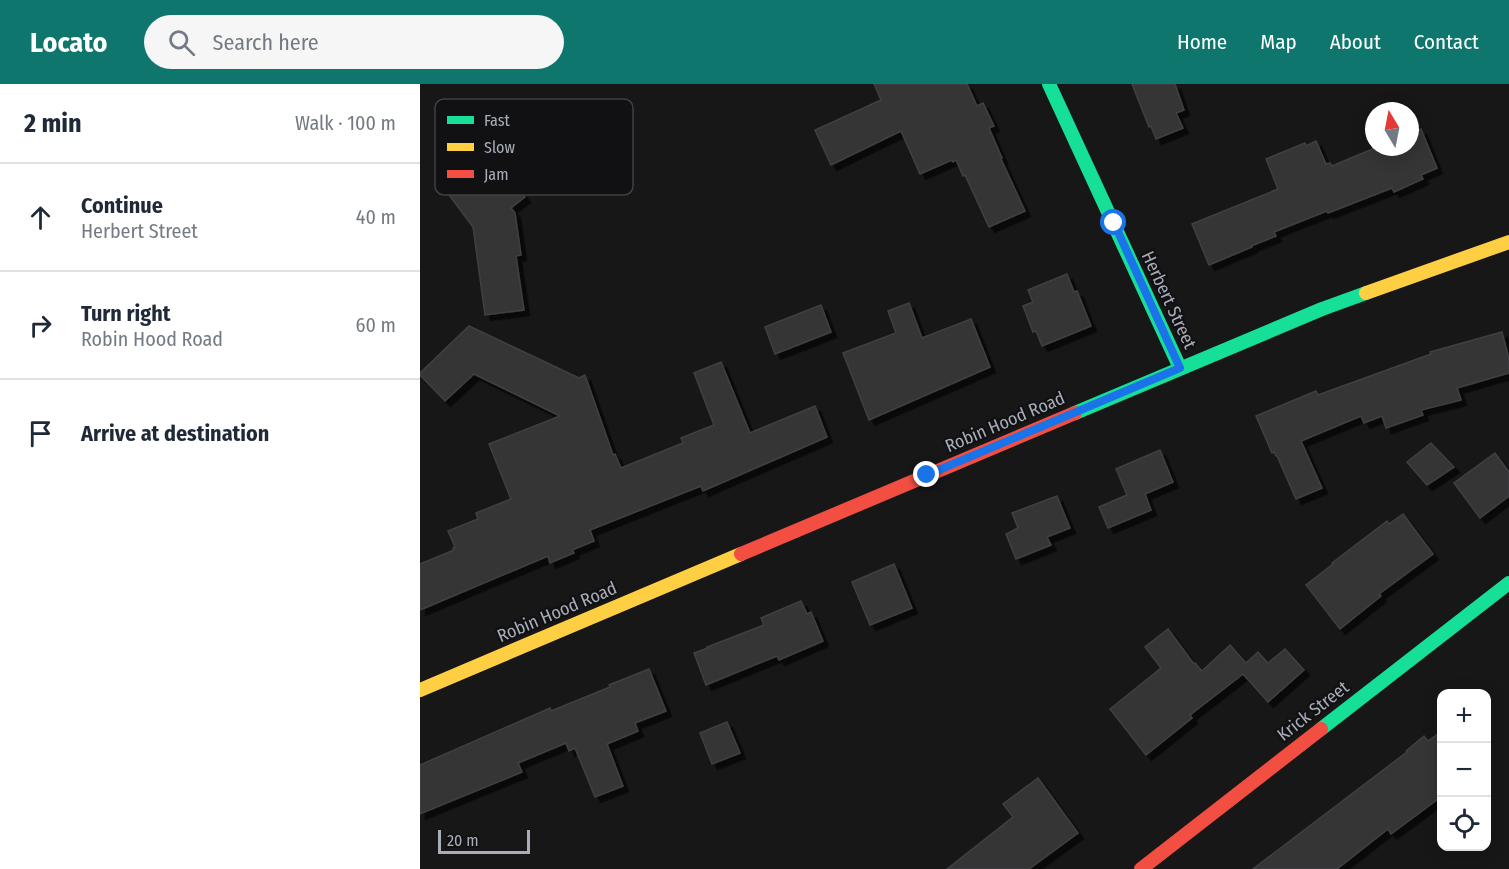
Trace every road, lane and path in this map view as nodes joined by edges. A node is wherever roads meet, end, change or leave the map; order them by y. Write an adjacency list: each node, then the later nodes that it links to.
1 (1049, 84): 3 (street, Herbert Street)
2 (1509, 242): 3 (street, Robin Hood Road)
3 (1180, 368): 5 (street, Robin Hood Road)
4 (1509, 583): 6 (street, Krick Street)
5 (420, 690)
6 (1141, 869)

